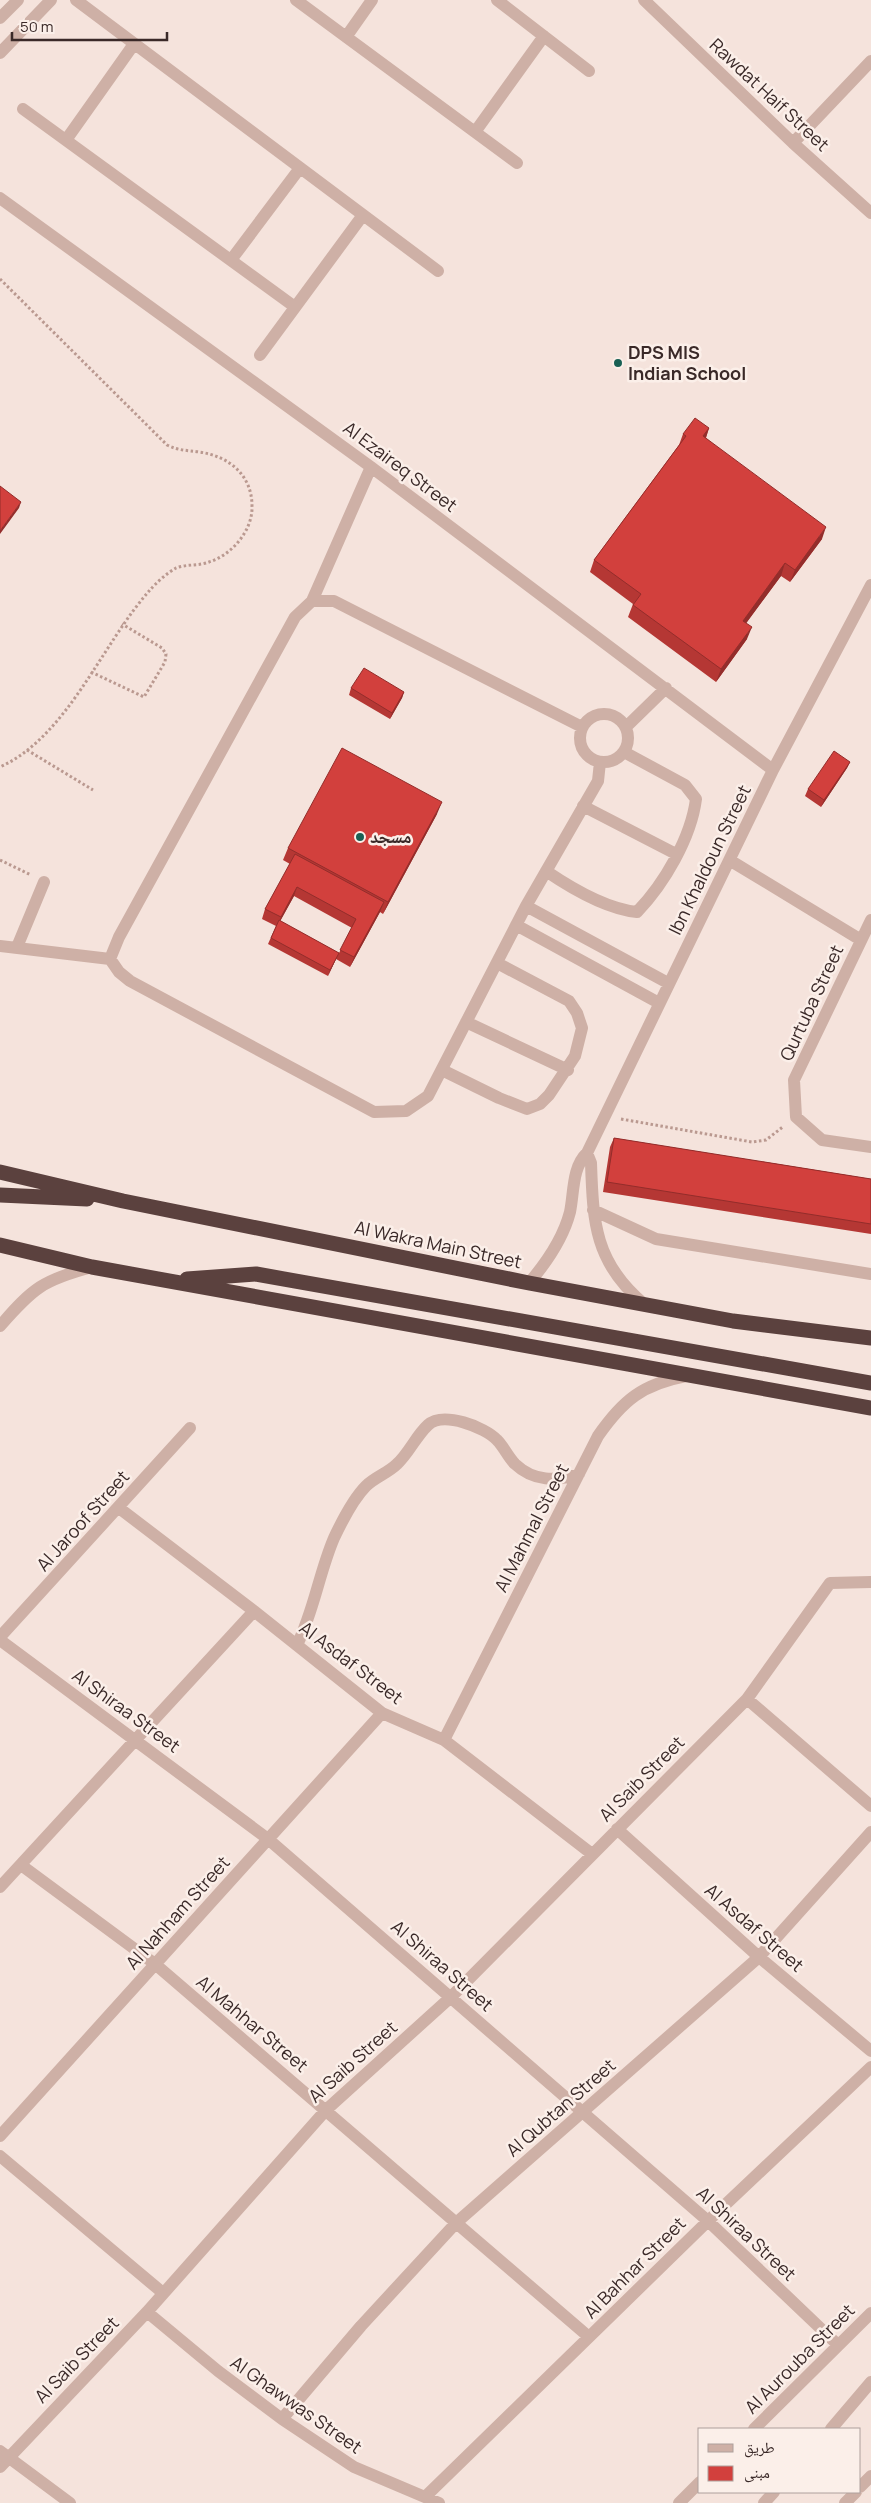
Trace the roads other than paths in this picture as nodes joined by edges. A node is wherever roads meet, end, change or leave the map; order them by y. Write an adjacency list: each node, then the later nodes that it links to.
1 (18, 0): 8 (street)
2 (51, 0): 12 (street)
3 (76, 0): 11 (street)
4 (296, 0): 10 (street)
5 (372, 0): 10 (street)
6 (497, 0): 9 (street)
7 (644, 0): 18 (street, Rawdat Haif Street)
8 (0, 18)
9 (544, 36): 14 (street); 16 (street)
10 (346, 37): 16 (street)
11 (134, 44): 17 (street); 20 (street)
12 (0, 53)
13 (871, 61): 18 (street)
14 (589, 71)
15 (23, 109): 17 (street)
16 (475, 132): 19 (street)
17 (66, 140): 24 (street)
18 (793, 143): 22 (street, Rawdat Haif Street)
19 (517, 163)
20 (300, 168): 23 (street); 24 (street)
21 (0, 198): 28 (street, Al Ezaireq Street)
22 (871, 213)
23 (363, 215): 25 (street); 26 (street)
24 (230, 260): 26 (street)
25 (438, 272)
26 (295, 307): 27 (street)
27 (260, 355)
28 (371, 467): 30 (street); 31 (street, Al Ezaireq Street)
29 (871, 585): 36 (street, Ibn Khaldoun Street)
30 (312, 601): 32 (street); 48 (street)
31 (666, 688): 33 (street); 36 (street, Al Ezaireq Street)
32 (582, 727): 33 (street); 35 (street)
33 (626, 727): 34 (street)
34 (624, 752): 35 (street); 38 (street)
35 (600, 762): 37 (street)
36 (774, 770): 39 (street, Ibn Khaldoun Street)
37 (583, 806): 38 (street); 40 (street)
38 (676, 854): 40 (street)
39 (731, 861): 45 (street, Qurtuba Street); 50 (street, Ibn Khaldoun Street)
40 (546, 871): 42 (street)
41 (44, 882): 47 (street)
42 (526, 906): 44 (street); 50 (street)
43 (871, 920): 45 (street, Qurtuba Street)
44 (516, 925): 49 (street); 51 (street)
45 (861, 940): 55 (street, Qurtuba Street)
46 (0, 946): 47 (street)
47 (17, 947): 48 (street)
48 (110, 959): 53 (street)
49 (497, 963): 52 (street); 54 (street)
50 (668, 983): 51 (street, Ibn Khaldoun Street)
51 (659, 1003): 56 (street, Ibn Khaldoun Street)
52 (466, 1022): 53 (street); 54 (street)
53 (442, 1070): 54 (street)
54 (568, 1070)
55 (871, 1147)
56 (587, 1153): 60 (street); 65 (street, Ibn Khaldoun Street)
57 (0, 1172): 59 (highway, Al Wakra Main Street)
58 (0, 1194): 59 (highway)
59 (123, 1201): 65 (highway, Al Wakra Main Street)
60 (593, 1210): 63 (street); 66 (street)
61 (0, 1245): 62 (highway)
62 (92, 1267): 64 (highway); 67 (street)
63 (871, 1274)
64 (163, 1280): 69 (highway); 70 (highway)
65 (529, 1283): 66 (highway, Al Wakra Main Street)
66 (644, 1304): 68 (highway, Al Wakra Main Street)
67 (0, 1326)
68 (871, 1338)
69 (691, 1375): 71 (highway); 73 (street, Al Mahmal Street)
70 (871, 1383)
71 (871, 1408)
72 (190, 1428): 74 (street, Al Jaroof Street)
73 (579, 1474): 78 (street); 82 (street, Al Mahmal Street)
74 (119, 1508): 76 (street, Al Asdaf Street); 77 (street, Al Jaroof Street)
75 (871, 1582): 79 (street, Al Saib Street)
76 (254, 1611): 78 (street, Al Asdaf Street); 81 (street)
77 (0, 1638): 81 (street, Al Shiraa Street)
78 (297, 1645): 80 (street, Al Asdaf Street)
79 (747, 1699): 83 (street); 84 (street, Al Saib Street)
80 (382, 1713): 82 (street, Al Asdaf Street); 86 (street, Al Nahham Street)
81 (137, 1739): 86 (street, Al Shiraa Street); 88 (street)
82 (444, 1740): 87 (street, Al Asdaf Street)
83 (871, 1806)
84 (617, 1829): 87 (street, Al Saib Street); 90 (street, Al Asdaf Street)
85 (871, 1832): 90 (street, Al Qubtan Street)
86 (268, 1839): 91 (street, Al Nahham Street); 92 (street, Al Shiraa Street)
87 (592, 1854): 92 (street, Al Saib Street)
88 (21, 1866): 89 (street); 91 (street, Al Mahhar Street)
89 (0, 1888)
90 (759, 1957): 93 (street, Al Asdaf Street); 96 (street, Al Qubtan Street)
91 (155, 1964): 95 (street, Al Mahhar Street); 97 (street, Al Nahham Street)
92 (451, 1997): 95 (street, Al Saib Street); 96 (street, Al Shiraa Street)
93 (871, 2052)
94 (871, 2067): 99 (street, Al Bahhar Street)
95 (326, 2110): 100 (street, Al Mahhar Street); 101 (street, Al Saib Street)
96 (584, 2112): 99 (street, Al Shiraa Street); 100 (street, Al Qubtan Street)
97 (0, 2136)
98 (0, 2156): 101 (street)
99 (708, 2220): 104 (street, Al Bahhar Street); 105 (street, Al Shiraa Street)
100 (456, 2223): 104 (street, Al Mahhar Street); 107 (street, Al Qubtan Street)
101 (163, 2293): 102 (street, Al Saib Street)
102 (147, 2312): 107 (street, Al Ghawwas Street); 110 (street, Al Saib Street)
103 (871, 2313): 105 (street, Al Aurouba Street)
104 (589, 2338): 116 (street, Al Bahhar Street)
105 (838, 2346): 108 (street, Al Aurouba Street)
106 (871, 2382): 109 (street)
107 (282, 2419): 116 (street, Al Ghawwas Street)
108 (755, 2428)
109 (832, 2428)
110 (3, 2459): 117 (street)
111 (871, 2476): 113 (street)
112 (698, 2484): 119 (street)
113 (861, 2487)
114 (773, 2493): 120 (street)
115 (855, 2493): 121 (street)
116 (426, 2496): 118 (street, Al Ghawwas Street)
117 (70, 2503)
118 (439, 2503)
119 (679, 2503)
120 (764, 2503)
121 (845, 2503)

